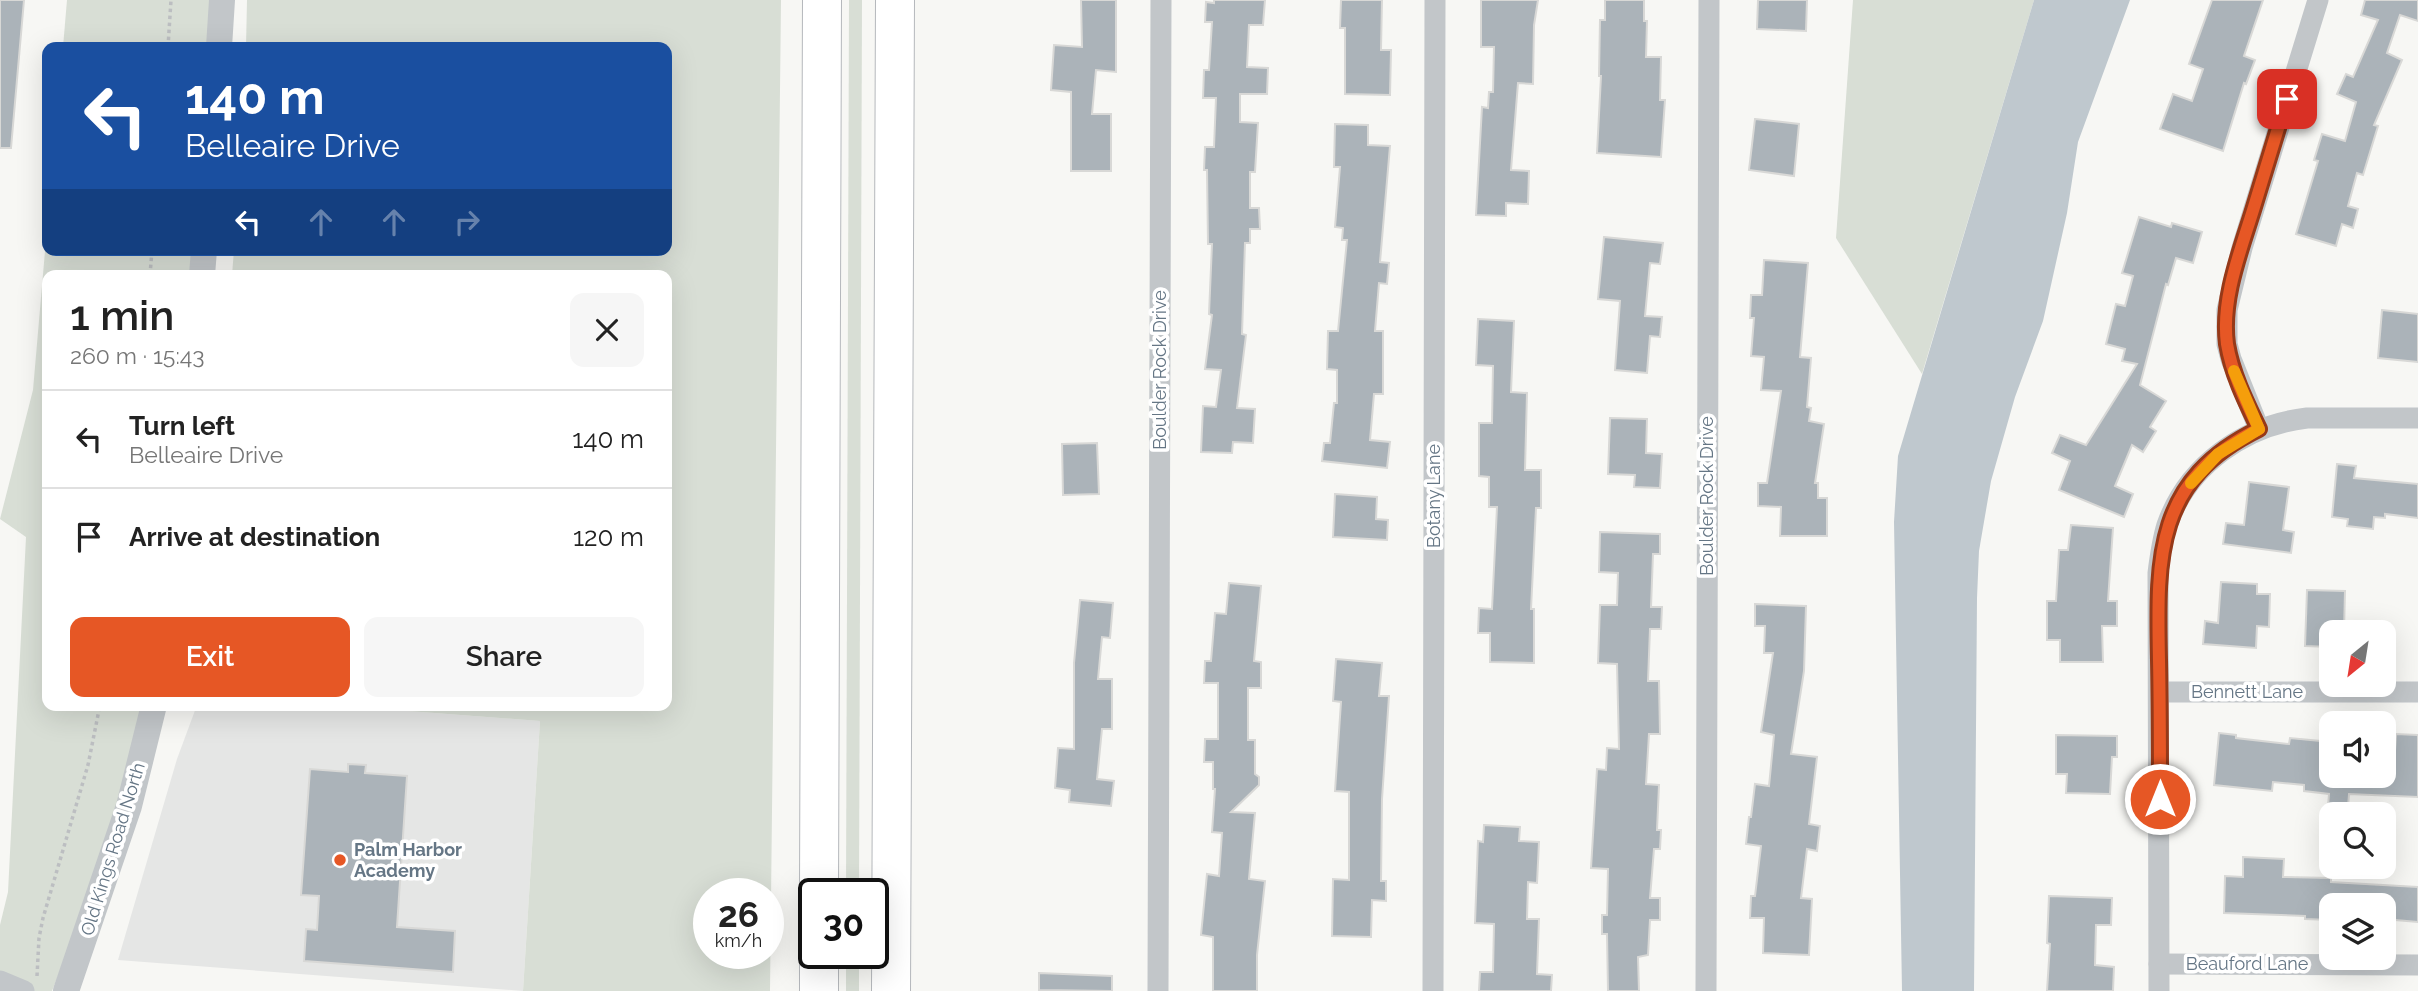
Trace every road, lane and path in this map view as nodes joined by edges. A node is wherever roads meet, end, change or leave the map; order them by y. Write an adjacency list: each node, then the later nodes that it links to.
1 (172, 0): 9 (path)
2 (222, 0): 10 (street)
3 (822, 0): 17 (highway)
4 (895, 0): 26 (highway)
5 (1161, 0): 27 (street, Boulder Rock Drive)
6 (1435, 0): 28 (street, Botany Lane)
7 (1709, 0): 29 (street, Boulder Rock Drive)
8 (2318, 0): 12 (street)
9 (168, 42)
10 (219, 42)
11 (2418, 418): 12 (street)
12 (2259, 429): 13 (street)
13 (2159, 692): 14 (street, Bennett Lane); 18 (street)
14 (2418, 692)
15 (99, 711): 21 (path)
16 (153, 711): 24 (street, Old Kings Road North)
17 (819, 878)
18 (2159, 964): 19 (street, Beauford Lane); 30 (street)
19 (2418, 965)
20 (819, 969): 25 (highway)
21 (38, 972)
22 (0, 981): 23 (street)
23 (24, 991)
24 (66, 991)
25 (818, 991)
26 (891, 991)
27 (1158, 991)
28 (1433, 991)
29 (1706, 991)
30 (2159, 991)

